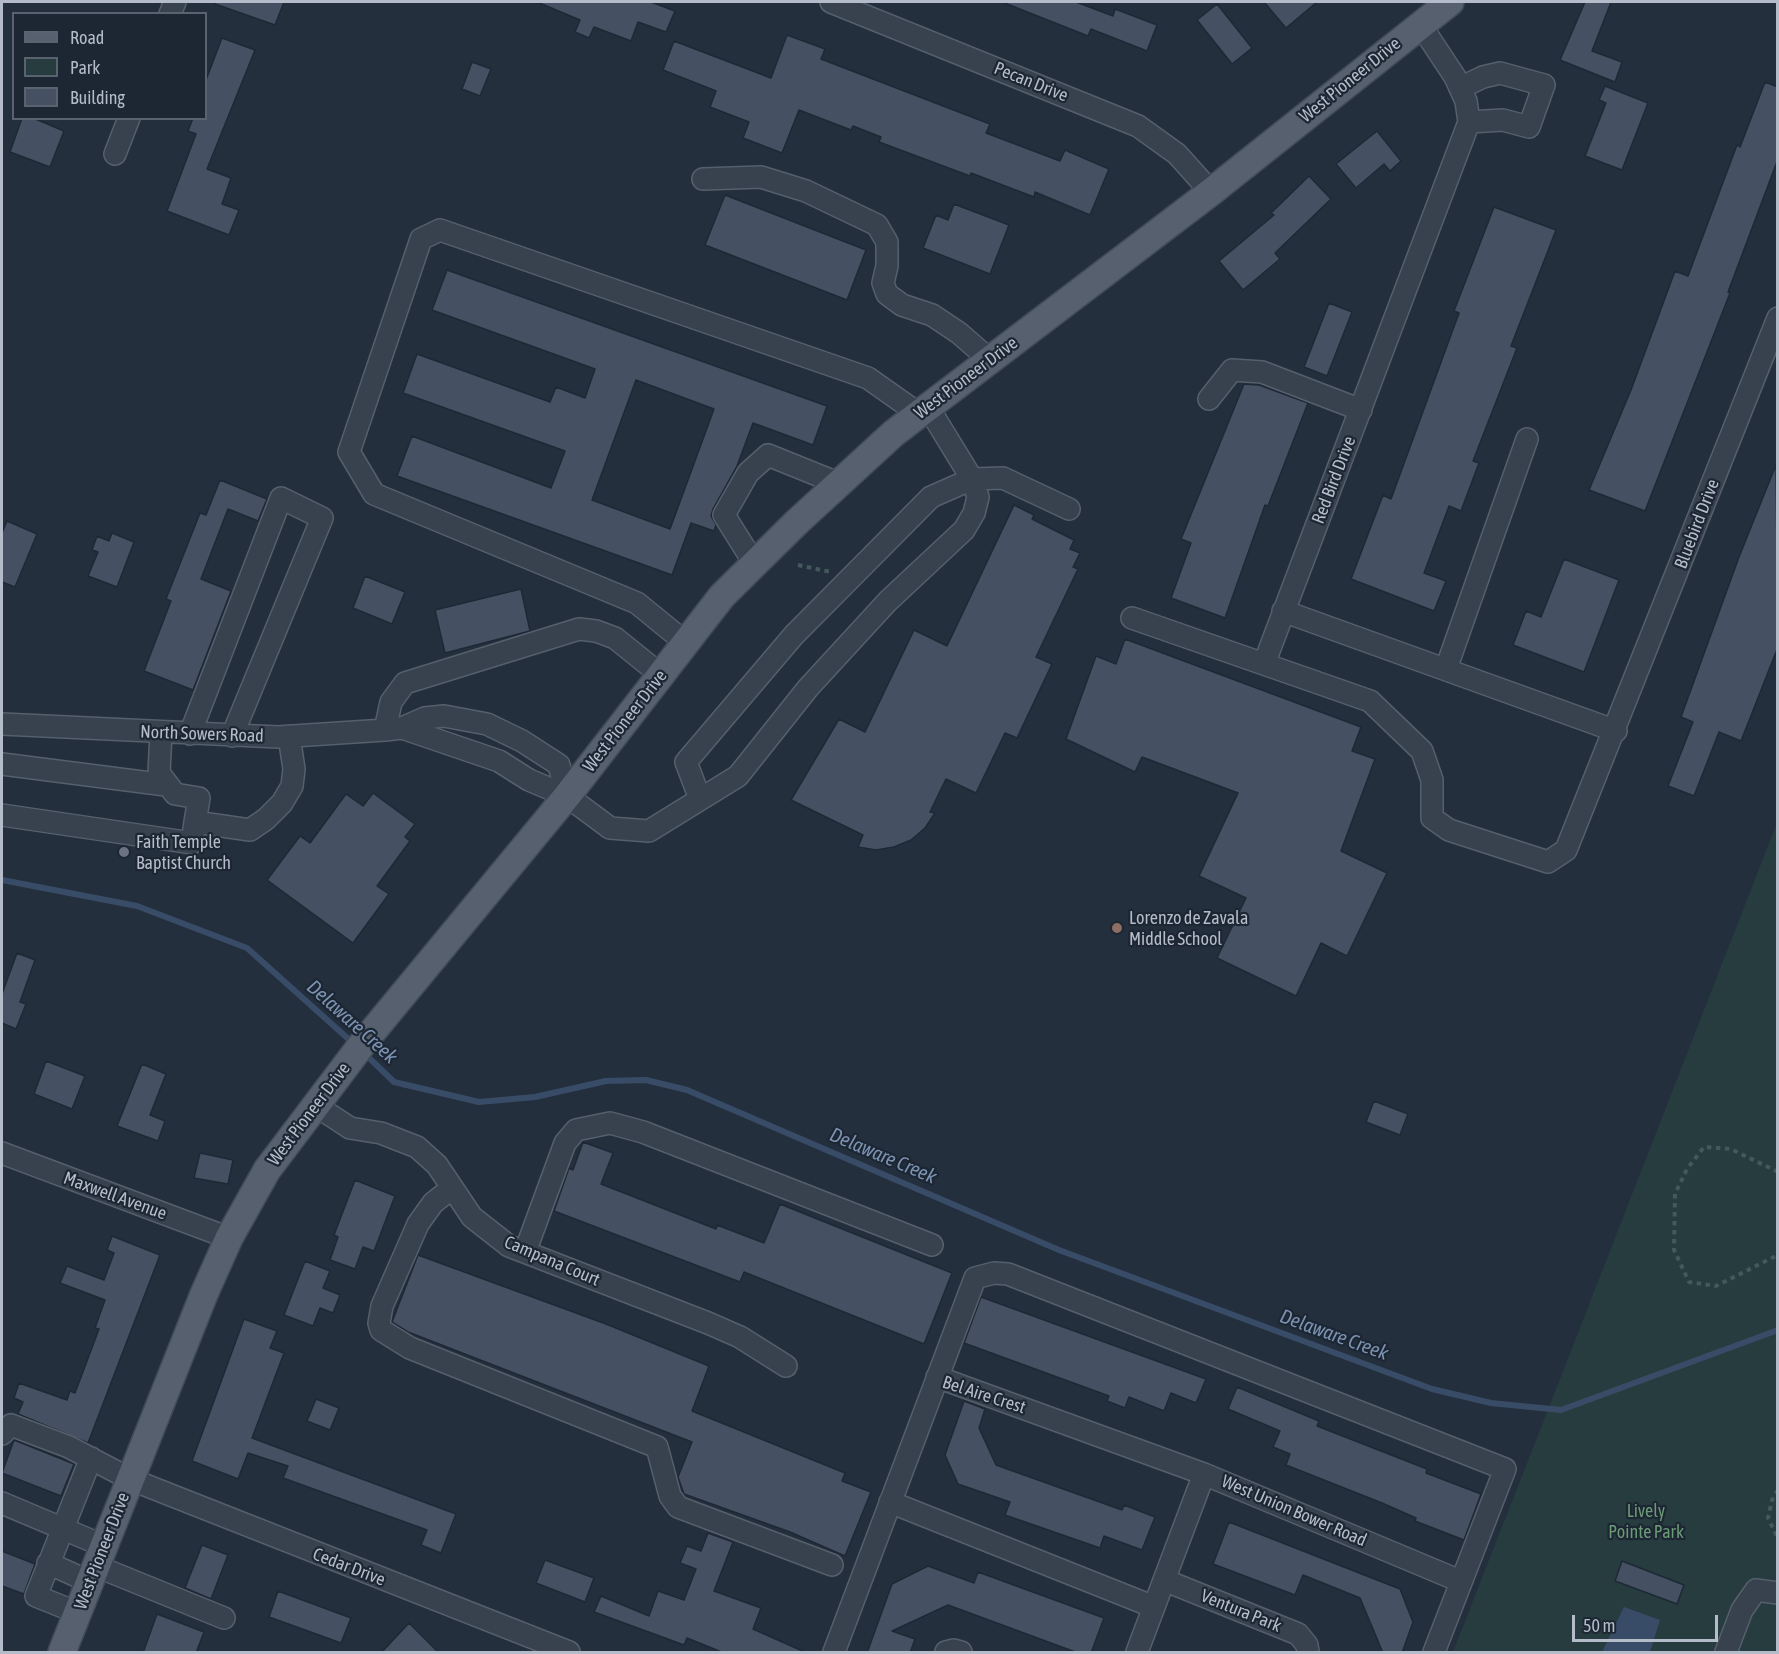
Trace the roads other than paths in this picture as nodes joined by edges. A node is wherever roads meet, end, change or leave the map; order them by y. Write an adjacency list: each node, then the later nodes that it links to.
1 (831, 2): 9 (street, Pecan Drive)
2 (1450, 2): 3 (main road, West Pioneer Drive)
3 (1420, 24): 4 (street); 9 (main road, West Pioneer Drive)
4 (1460, 88): 6 (street); 6 (street)
5 (128, 120): 7 (street)
6 (1469, 122): 14 (street, Red Bird Drive)
7 (116, 154)
8 (703, 179): 11 (street)
9 (1211, 192): 11 (main road, West Pioneer Drive)
10 (1778, 318): 28 (street, Bluebird Drive)
11 (991, 361): 13 (main road, West Pioneer Drive)
12 (1209, 399): 14 (street)
13 (923, 410): 16 (street); 17 (main road, West Pioneer Drive); 22 (street)
14 (1360, 410): 20 (street, Red Bird Drive)
15 (1527, 439): 24 (street)
16 (972, 479): 18 (street); 36 (street); 36 (street)
17 (840, 484): 19 (main road, West Pioneer Drive); 19 (street)
18 (1069, 508)
19 (754, 563): 22 (main road, West Pioneer Drive)
20 (1283, 611): 23 (street, Red Bird Drive); 24 (street)
21 (1132, 618): 23 (street)
22 (686, 643): 25 (main road, West Pioneer Drive)
23 (1264, 663): 28 (street, Bluebird Drive)
24 (1446, 669): 28 (street)
25 (661, 675): 27 (street); 35 (main road, West Pioneer Drive)
26 (2, 724): 29 (street, North Sowers Road)
27 (393, 729): 32 (street, North Sowers Road); 35 (street, North Sowers Road); 35 (street, North Sowers Road)
28 (1616, 731)
29 (162, 732): 30 (street, North Sowers Road); 34 (street)
30 (190, 734): 31 (street, North Sowers Road); 31 (street)
31 (232, 736): 32 (street, North Sowers Road)
32 (289, 736): 38 (street)
33 (2, 764): 34 (street)
34 (166, 785): 38 (street)
35 (567, 796): 36 (street); 39 (main road, West Pioneer Drive)
36 (700, 800)
37 (2, 814): 38 (street)
38 (195, 822)
39 (320, 1098): 41 (street, Campana Court); 42 (main road, West Pioneer Drive)
40 (2, 1154): 42 (street, Maxwell Avenue)
41 (452, 1188): 44 (street, Campana Court); 56 (street)
42 (229, 1238): 50 (main road, West Pioneer Drive)
43 (932, 1245): 44 (street)
44 (525, 1252): 45 (street, Campana Court)
45 (786, 1366)
46 (937, 1377): 49 (street, Bel Aire Crest); 51 (street, Bel Aire Crest); 58 (street)
47 (2, 1434): 48 (street, Cedar Drive)
48 (91, 1458): 50 (street, Cedar Drive); 53 (street)
49 (1204, 1474): 57 (street, West Union Bower Road); 58 (street, West Union Bower Road)
50 (130, 1479): 55 (main road, West Pioneer Drive); 64 (street, Cedar Drive)
51 (890, 1502): 60 (street); 65 (street, Bel Aire Crest)
52 (2, 1503): 53 (street)
53 (61, 1528): 54 (street); 55 (street)
54 (48, 1563): 55 (street); 61 (street)
55 (97, 1565): 61 (main road, West Pioneer Drive); 62 (street)
56 (832, 1565)
57 (1164, 1580): 60 (street, West Union Bower Road); 69 (street, Ventura Park)
58 (1460, 1581): 70 (street)
59 (1778, 1593): 71 (street)
60 (1154, 1607): 68 (street, West Union Bower Road)
61 (78, 1613): 63 (main road, West Pioneer Drive)
62 (224, 1618)
63 (62, 1653)
64 (569, 1653)
65 (834, 1653)
66 (946, 1653): 67 (street)
67 (961, 1653)
68 (1137, 1653)
69 (1308, 1653)
70 (1434, 1653)
71 (1726, 1653)

